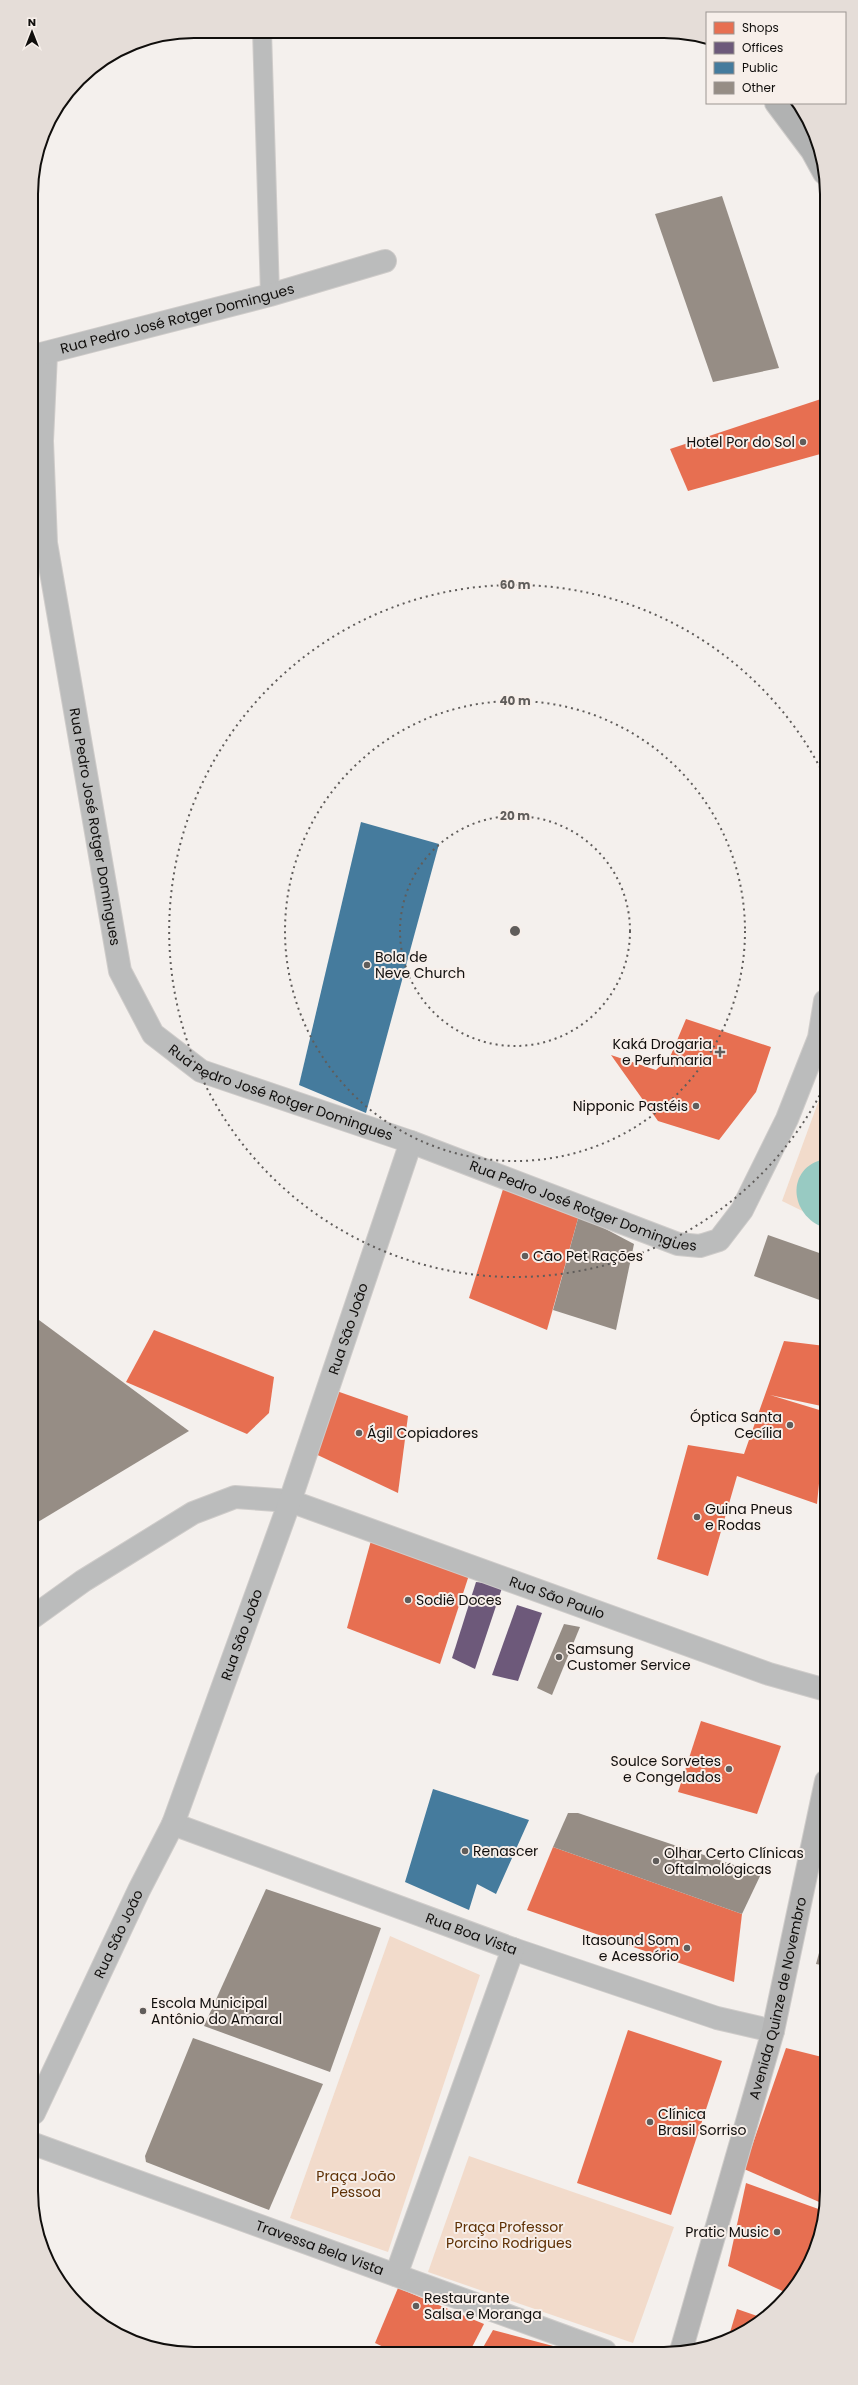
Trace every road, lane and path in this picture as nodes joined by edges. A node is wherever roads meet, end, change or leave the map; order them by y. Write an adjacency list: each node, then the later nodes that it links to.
1 (262, 38): 5 (lane)
2 (777, 104): 3 (main road)
3 (816, 158)
4 (385, 261): 5 (street, Rua Pedro José Rotger Domingues)
5 (270, 295): 6 (street, Rua Pedro José Rotger Domingues)
6 (39, 355): 8 (street, Rua Pedro José Rotger Domingues)
7 (820, 1040): 8 (street, Rua Pedro José Rotger Domingues)
8 (411, 1142): 9 (street, Rua São João)
9 (290, 1501): 10 (street, Rua São Paulo); 11 (street, Rua São Paulo); 13 (street, Rua São João)
10 (38, 1613)
11 (820, 1688)
12 (820, 1809): 15 (main road, Avenida Quinze de Novembro)
13 (173, 1824): 14 (street, Rua Boa Vista); 16 (street, Rua São João)
14 (513, 1949): 15 (street, Rua Boa Vista); 18 (street)
15 (773, 2031): 19 (main road, Avenida Quinze de Novembro)
16 (38, 2105)
17 (38, 2145): 18 (street, Travessa Bela Vista)
18 (396, 2275): 20 (street, Travessa Bela Vista)
19 (682, 2346)
20 (595, 2347)

